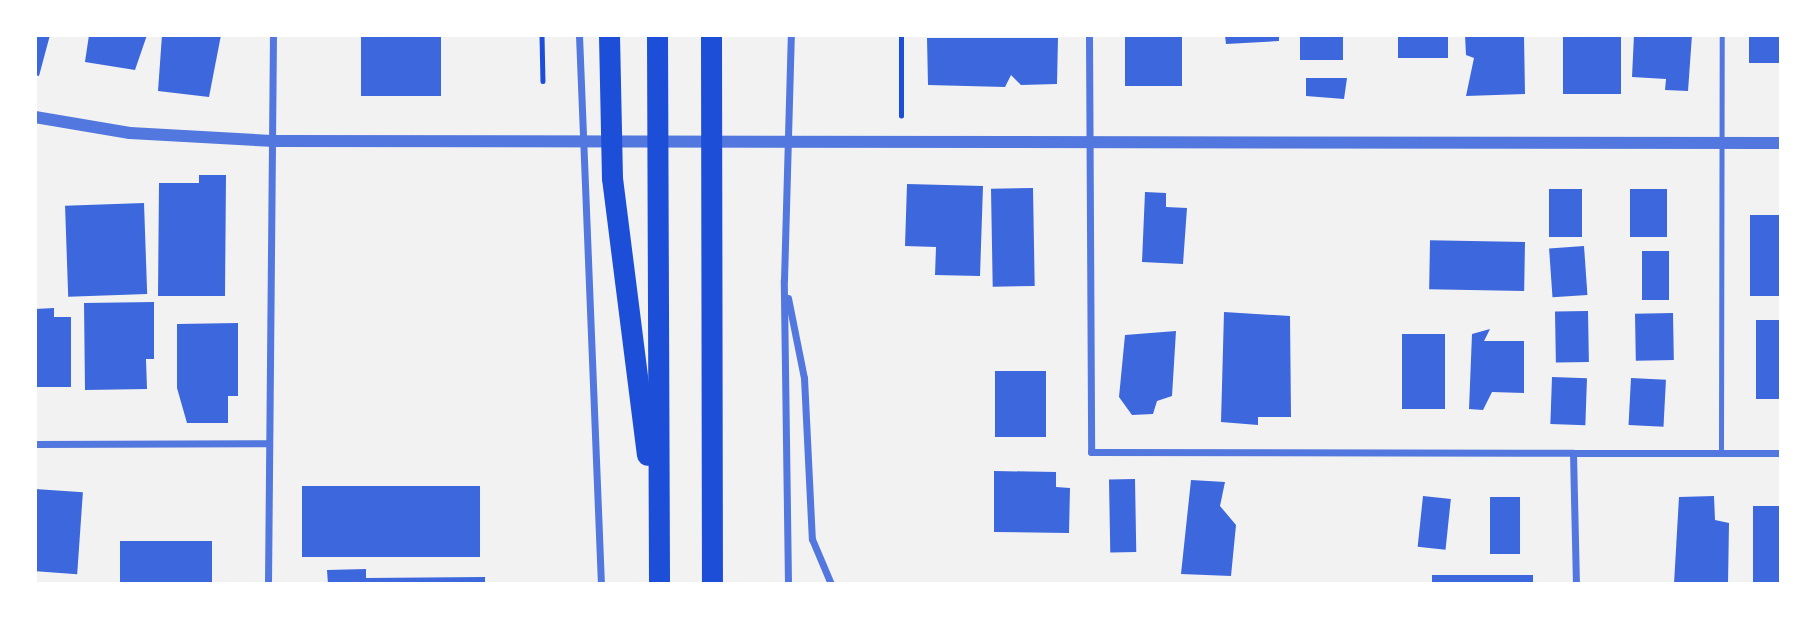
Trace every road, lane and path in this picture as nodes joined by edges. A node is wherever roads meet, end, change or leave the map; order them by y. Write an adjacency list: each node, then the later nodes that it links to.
1 (273, 35): 14 (street)
2 (542, 35): 12 (path)
3 (579, 35): 28 (street)
4 (609, 35): 26 (highway)
5 (657, 35): 26 (highway)
6 (711, 35): 19 (highway)
7 (722, 35): 19 (highway)
8 (791, 35): 20 (street)
9 (901, 35): 16 (path)
10 (1089, 35): 15 (street)
11 (1722, 35): 17 (lane)
12 (543, 81)
13 (35, 117): 14 (street)
14 (271, 141): 16 (street); 21 (street)
15 (1089, 141): 16 (street); 17 (street); 23 (street)
16 (895, 142)
17 (1723, 142): 18 (street); 25 (lane)
18 (1781, 143)
19 (710, 178): 30 (highway)
20 (784, 280): 31 (street); 32 (street)
21 (267, 443): 22 (street); 27 (street)
22 (35, 444)
23 (1573, 453): 25 (street); 33 (street)
24 (1781, 453): 25 (street)
25 (1721, 454)
26 (659, 544): 29 (highway)
27 (268, 584)
28 (601, 584)
29 (659, 584)
30 (712, 584)
31 (788, 584)
32 (831, 584)
33 (1576, 584)

